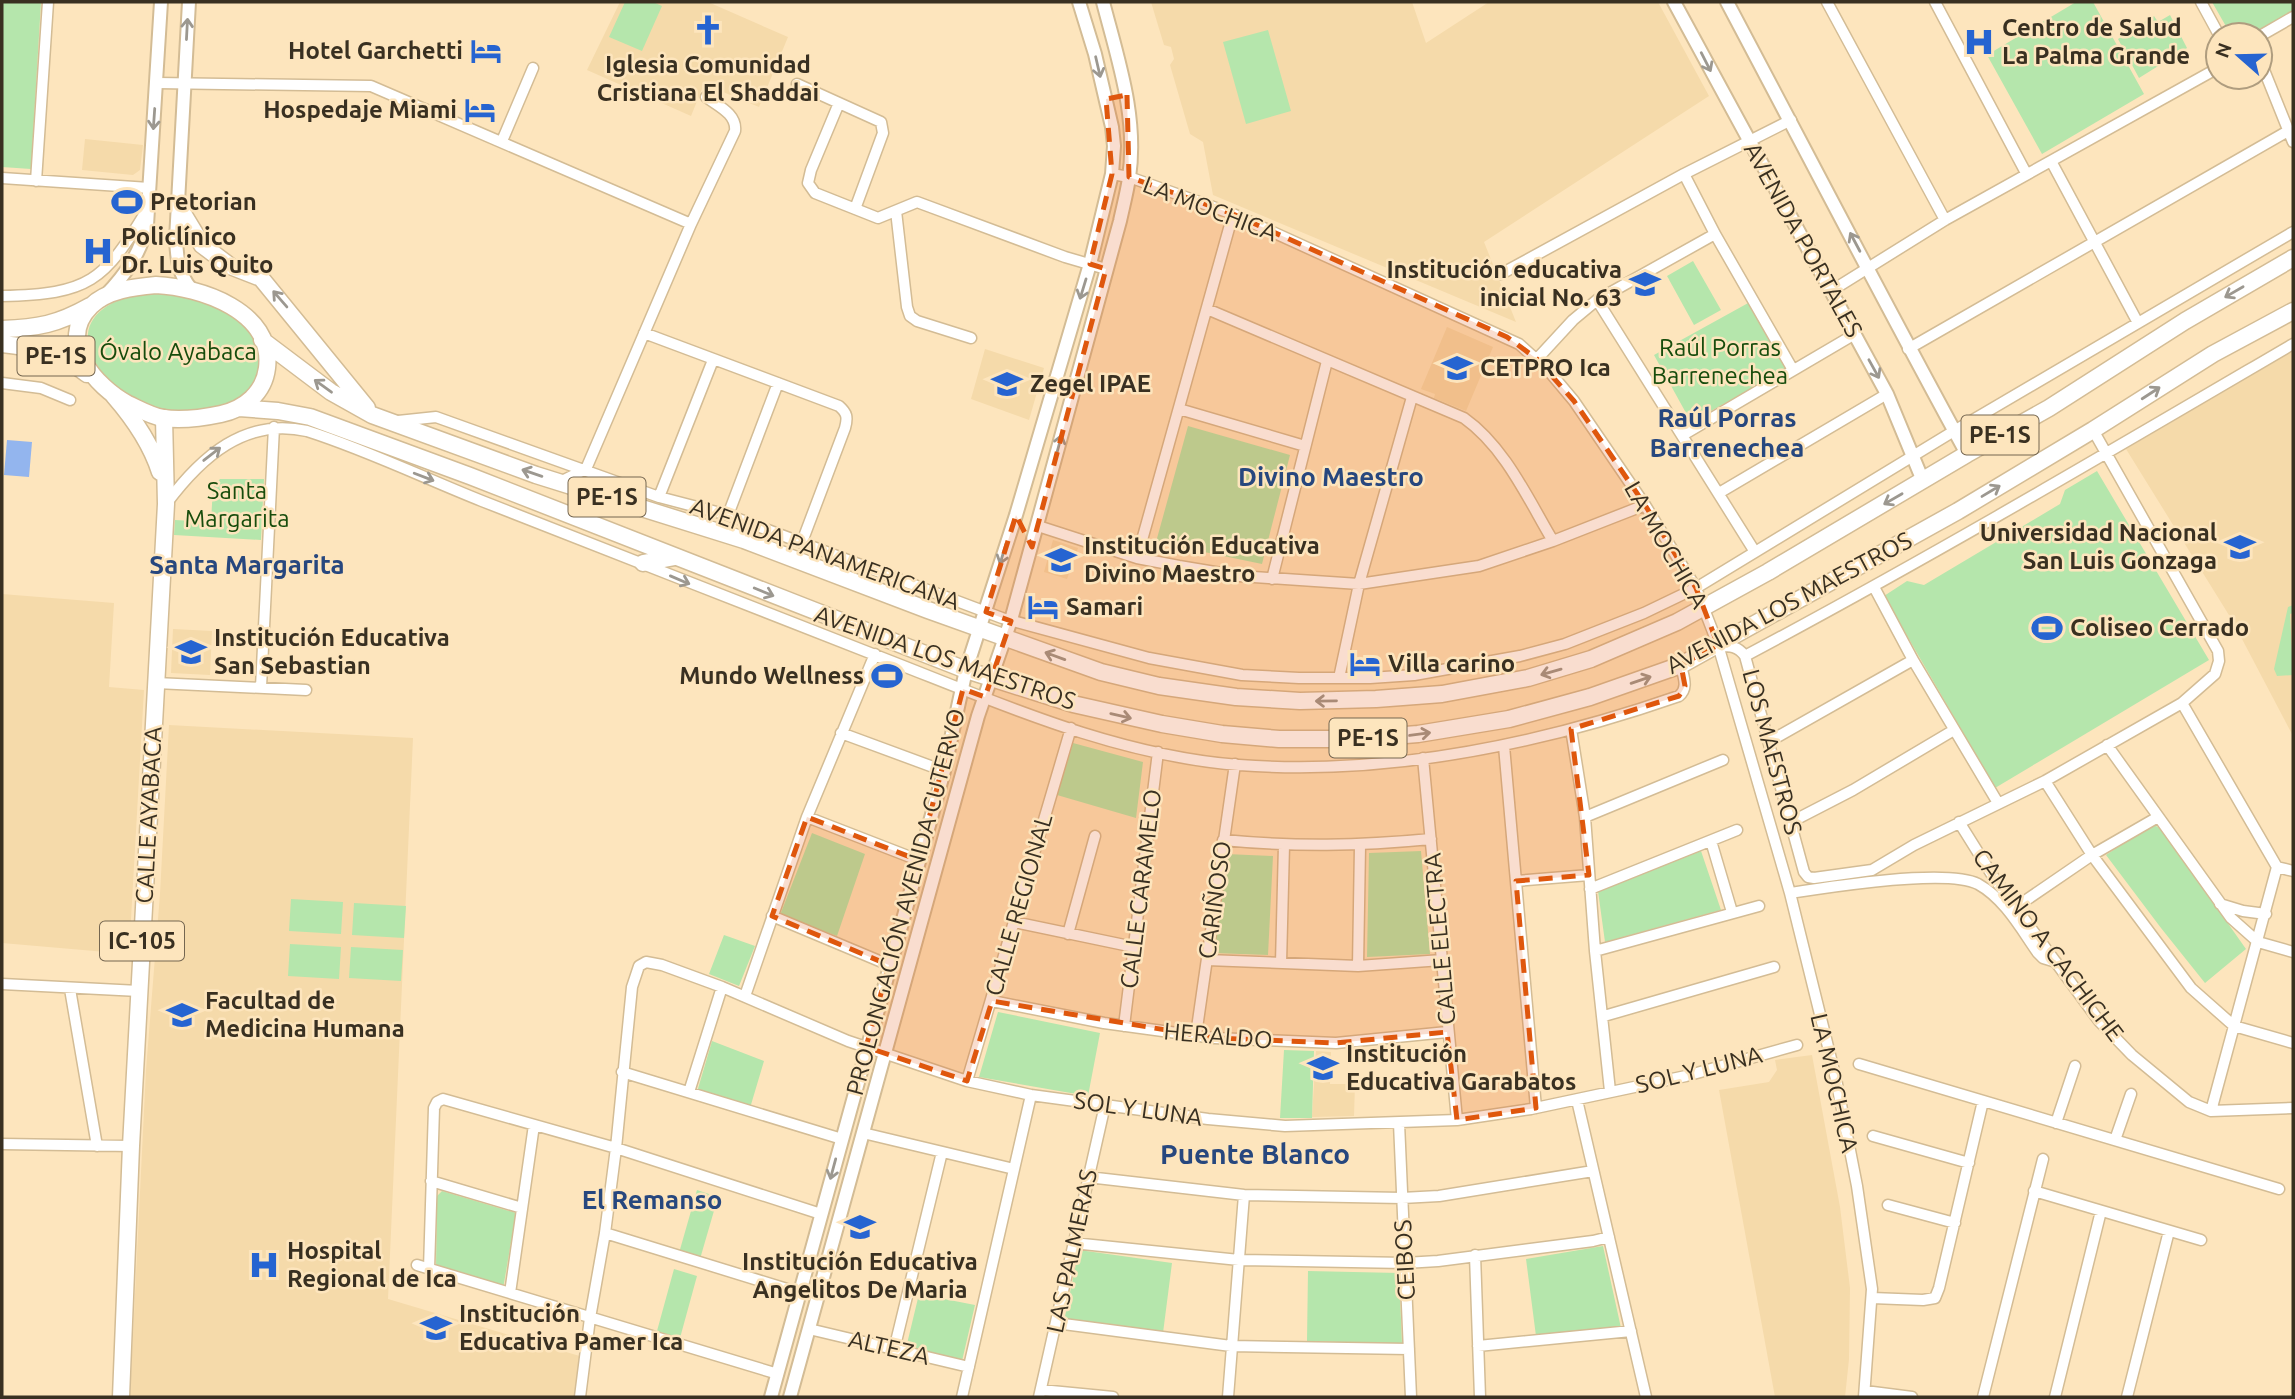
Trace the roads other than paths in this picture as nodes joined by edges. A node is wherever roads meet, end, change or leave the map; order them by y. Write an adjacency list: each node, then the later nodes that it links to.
1 (48, 2): 35 (street)
2 (161, 2): 16 (street)
3 (189, 2): 17 (street, one-way to 3)
4 (1079, 2): 22 (street, PROLONGACIÓN AVENIDA CUTERVO, one-way to 22)
5 (1103, 2): 20 (street, PROLONGACIÓN AVENIDA CUTERVO)
6 (1674, 2): 26 (street, AVENIDA PORTALES, one-way to 26)
7 (1727, 2): 24 (street, AVENIDA PORTALES)
8 (1827, 2): 42 (street)
9 (1935, 2): 30 (street)
10 (2201, 2): 12 (street)
11 (2293, 17): 13 (street)
12 (2211, 21)
13 (2274, 28)
14 (533, 68): 27 (street)
15 (2204, 76): 29 (street)
16 (157, 83): 17 (street); 36 (street, one-way to 36)
17 (185, 83): 27 (street); 37 (street)
18 (797, 84): 23 (street)
19 (2272, 91): 25 (street)
20 (1127, 94): 22 (street); 33 (street, PROLONGACIÓN AVENIDA CUTERVO)
21 (706, 97): 43 (street)
22 (1106, 99): 31 (street, PROLONGACIÓN AVENIDA CUTERVO)
23 (839, 103): 39 (street); 39 (street)
24 (1791, 120): 26 (street); 49 (street, AVENIDA PORTALES, one-way to 24)
25 (2288, 131): 28 (street); 46 (street)
26 (1749, 140): 32 (street); 53 (street, AVENIDA PORTALES)
27 (502, 141): 43 (street)
28 (2293, 142)
29 (2051, 161): 30 (street); 46 (street)
30 (2026, 173): 42 (street)
31 (1112, 174): 33 (street, LA MOCHICA); 48 (street, PROLONGACIÓN AVENIDA CUTERVO)
32 (1684, 174): 45 (street); 51 (street)
33 (1129, 177): 41 (street, LA MOCHICA); 50 (street, PROLONGACIÓN AVENIDA CUTERVO)
34 (2, 178): 35 (street)
35 (36, 181): 36 (street)
36 (149, 188): 38 (street)
37 (179, 207): 52 (street); 81 (main road, one-way to 37)
38 (148, 208): 54 (street); 56 (street)
39 (855, 209): 40 (street)
40 (896, 211): 48 (street); 63 (street)
41 (1233, 214): 57 (street); 68 (street, LA MOCHICA)
42 (1945, 220): 49 (street)
43 (691, 224): 61 (street)
44 (2293, 232): 59 (street, AVENIDA PANAMERICANA)
45 (1715, 234): 55 (street); 71 (street)
46 (2093, 242): 59 (street); 67 (street)
47 (2293, 258): 88 (main road, AVENIDA LOS MAESTROS / PE-1S, one-way to 88)
48 (1090, 264): 50 (street); 100 (street, PROLONGACIÓN AVENIDA CUTERVO, one-way to 100)
49 (1868, 267): 53 (street); 67 (street, AVENIDA PORTALES)
50 (1106, 269): 101 (street, PROLONGACIÓN AVENIDA CUTERVO, one-way to 50)
51 (1501, 274)
52 (191, 289): 56 (main road, PE-1S); 64 (main road, PE-1S)
53 (1831, 291): 62 (street, AVENIDA PORTALES)
54 (2, 296)
55 (1597, 300): 68 (street); 85 (street)
56 (97, 302): 60 (main road, PE-1S); 74 (main road, PE-1S)
57 (1207, 309): 70 (street); 79 (street)
58 (2293, 311): 83 (main road, AVENIDA LOS MAESTROS / PE-1S, one-way to 58)
59 (2138, 323): 84 (street, AVENIDA PANAMERICANA)
60 (2, 329)
61 (644, 333): 69 (street); 92 (street)
62 (1855, 334): 71 (street); 75 (street, AVENIDA PORTALES, one-way to 75)
63 (971, 338)
64 (262, 340): 78 (main road); 81 (main road, AVENIDA LOS MAESTROS / PE-1S, one-way to 64)
65 (2, 344): 74 (main road, PE-1S)
66 (2293, 344): 89 (street)
67 (1908, 349): 84 (street, AVENIDA PORTALES)
68 (1537, 359): 99 (street, LA MOCHICA)
69 (713, 360): 73 (street); 97 (street)
70 (1327, 360): 76 (street); 87 (street)
71 (1793, 370): 85 (street)
72 (2, 383): 77 (street)
73 (778, 383): 102 (street); 105 (street)
74 (107, 390): 80 (main road, PE-1S); 95 (main road, CALLE AYABACA / IC-105)
75 (1887, 394): 91 (street, AVENIDA PORTALES); 96 (street)
76 (1412, 397): 104 (street); 111 (street)
77 (70, 400)
78 (239, 408): 80 (main road, PE-1S); 86 (main road, AVENIDA LOS MAESTROS / PE-1S)
79 (1179, 410): 87 (street); 108 (street)
80 (164, 418): 95 (main road, CALLE AYABACA / IC-105)
81 (390, 422): 92 (street, AVENIDA PANAMERICANA); 94 (main road, AVENIDA LOS MAESTROS / PE-1S, one-way to 81)
82 (274, 427): 90 (street); 98 (street, one-way to 82); 128 (street)
83 (2093, 430): 89 (street); 119 (main road, AVENIDA LOS MAESTROS / PE-1S, one-way to 83)
84 (1954, 431): 88 (street, AVENIDA PORTALES); 91 (street, AVENIDA PANAMERICANA)
85 (1683, 435): 96 (street)
86 (370, 439): 90 (main road); 107 (main road, AVENIDA LOS MAESTROS / PE-1S)
87 (1305, 446): 110 (street)
88 (1967, 454): 93 (main road, AVENIDA LOS MAESTROS / PE-1S)
89 (2106, 454): 112 (street); 132 (street)
90 (375, 456): 109 (street, one-way to 109)
91 (1914, 458): 93 (street, AVENIDA PORTALES); 106 (street, AVENIDA PANAMERICANA)
92 (586, 469): 94 (street); 97 (street, AVENIDA PANAMERICANA)
93 (1923, 481): 114 (main road, AVENIDA LOS MAESTROS / PE-1S, one-way to 114)
94 (559, 482): 117 (main road, AVENIDA LOS MAESTROS / PE-1S)
95 (165, 485): 98 (main road, CALLE AYABACA / IC-105)
96 (1719, 493): 106 (street)
97 (659, 497): 102 (street, AVENIDA PANAMERICANA)
98 (166, 504): 127 (main road, CALLE AYABACA / IC-105)
99 (1645, 505): 104 (street); 113 (street, LA MOCHICA)
100 (1017, 509): 101 (street); 103 (street); 115 (street, PROLONGACIÓN AVENIDA CUTERVO, one-way to 115)
101 (1041, 511): 103 (street, PROLONGACIÓN AVENIDA CUTERVO)
102 (728, 515): 105 (street, AVENIDA PANAMERICANA)
103 (1038, 526): 108 (street); 116 (street, PROLONGACIÓN AVENIDA CUTERVO)
104 (1553, 541): 111 (street)
105 (802, 542): 115 (street, AVENIDA PANAMERICANA)
106 (1755, 552): 113 (street, AVENIDA PANAMERICANA)
107 (676, 557): 109 (main road); 124 (main road, AVENIDA LOS MAESTROS / PE-1S, one-way to 124)
108 (1137, 558): 110 (street)
109 (643, 563): 120 (street, one-way to 120)
110 (1272, 579): 111 (street)
111 (1359, 584): 126 (street)
112 (1874, 587): 121 (street); 122 (street)
113 (1696, 588): 114 (street, LA MOCHICA); 126 (street, AVENIDA PANAMERICANA)
114 (1704, 608): 118 (main road, AVENIDA LOS MAESTROS / PE-1S, one-way to 118); 119 (street, LA MOCHICA)
115 (986, 612): 116 (street, AVENIDA PANAMERICANA); 117 (street, PROLONGACIÓN AVENIDA CUTERVO)
116 (1011, 620): 118 (street, PROLONGACIÓN AVENIDA CUTERVO); 126 (street, AVENIDA PANAMERICANA)
117 (980, 629): 118 (main road, AVENIDA LOS MAESTROS / PE-1S); 124 (street, PROLONGACIÓN AVENIDA CUTERVO)
118 (1006, 638): 125 (street, PROLONGACIÓN AVENIDA CUTERVO)
119 (1718, 646): 121 (street, LOS MAESTROS); 123 (main road, AVENIDA LOS MAESTROS / PE-1S); 168 (street, LA MOCHICA)
120 (875, 654): 129 (street); 136 (street)
121 (1745, 656): 137 (street, LOS MAESTROS)
122 (1913, 660): 135 (street); 137 (street)
123 (1681, 665): 125 (main road, AVENIDA LOS MAESTROS / PE-1S, one-way to 123); 134 (street)
124 (966, 670): 125 (main road, AVENIDA LOS MAESTROS / PE-1S); 129 (street, PROLONGACIÓN AVENIDA CUTERVO)
125 (992, 678): 131 (street, PROLONGACIÓN AVENIDA CUTERVO)
126 (1339, 678)
127 (156, 683): 128 (street); 191 (main road, CALLE AYABACA / IC-105)
128 (261, 687): 130 (street)
129 (964, 689): 131 (street); 144 (street, PROLONGACIÓN AVENIDA CUTERVO)
130 (306, 690)
131 (985, 697): 133 (street); 202 (street, PROLONGACIÓN AVENIDA CUTERVO)
132 (2182, 703): 138 (street); 161 (street)
133 (1071, 728): 140 (street); 175 (street, CALLE REGIONAL)
134 (1571, 729): 139 (street); 148 (street)
135 (1954, 730): 146 (street); 150 (street)
136 (841, 733): 144 (street); 147 (street)
137 (1770, 741): 150 (street, LOS MAESTROS)
138 (2107, 745): 145 (street); 149 (street)
139 (1504, 746): 141 (street); 165 (street)
140 (1158, 752): 143 (street); 178 (street, CALLE CARAMELO)
141 (1423, 758): 143 (street); 154 (street, CALLE ELECTRA)
142 (1723, 761): 148 (street)
143 (1235, 764): 155 (street, CARIÑOSO)
144 (944, 771): 160 (street, PROLONGACIÓN AVENIDA CUTERVO)
145 (2045, 780): 146 (street); 159 (street)
146 (1998, 803): 151 (street)
147 (807, 817): 160 (street); 174 (street)
148 (1585, 817): 164 (street)
149 (2158, 817): 159 (street); 169 (street)
150 (1791, 822): 162 (street, LOS MAESTROS)
151 (1959, 822): 162 (street); 171 (street, CAMINO A CACHICHE)
152 (1737, 830): 156 (street)
153 (1095, 836): 176 (street)
154 (1431, 839): 158 (street); 182 (street, CALLE ELECTRA)
155 (1223, 840): 157 (street); 181 (street, CARIÑOSO)
156 (1711, 841): 167 (street); 172 (street)
157 (1284, 845): 158 (street); 184 (street)
158 (1360, 846): 186 (street)
159 (2092, 855): 171 (street); 196 (street)
160 (918, 860): 185 (street, PROLONGACIÓN AVENIDA CUTERVO)
161 (2277, 867): 163 (street); 173 (street)
162 (1872, 870): 166 (street)
163 (2293, 871)
164 (1589, 875): 165 (street); 167 (street)
165 (1516, 881): 214 (street)
166 (1874, 883): 168 (street); 183 (street)
167 (1590, 889): 179 (street)
168 (1790, 892): 257 (street, LA MOCHICA)
169 (2220, 904): 173 (street); 177 (street)
170 (1759, 906): 172 (street)
171 (2016, 907): 183 (street, CAMINO A CACHICHE)
172 (1732, 912): 179 (street)
173 (2266, 914): 177 (street)
174 (772, 916): 185 (street); 192 (street)
175 (1014, 922): 176 (street); 193 (street, CALLE REGIONAL)
176 (1068, 934): 178 (street)
177 (2258, 942): 180 (street); 196 (street)
178 (1134, 947): 195 (street, CALLE CARAMELO)
179 (1595, 951): 194 (street)
180 (2293, 952)
181 (1207, 960): 184 (street); 198 (street, CARIÑOSO)
182 (1442, 960): 186 (street); 197 (street, CALLE ELECTRA)
183 (2056, 962): 216 (street, CAMINO A CACHICHE)
184 (1281, 963): 186 (street)
185 (890, 965): 201 (street, PROLONGACIÓN AVENIDA CUTERVO)
186 (1358, 966)
187 (1774, 967): 194 (street)
188 (2, 985): 190 (street)
189 (722, 987): 192 (street, SOL Y LUNA); 205 (street, SOL Y LUNA); 208 (street)
190 (70, 989): 191 (street); 226 (street)
191 (139, 991): 227 (main road, CALLE AYABACA / IC-105)
192 (745, 996): 201 (street, SOL Y LUNA)
193 (992, 1000): 195 (street, HERALDO); 206 (street, CALLE REGIONAL)
194 (1604, 1016): 207 (street)
195 (1124, 1026): 198 (street, HERALDO)
196 (2235, 1026): 199 (street); 216 (street)
197 (1447, 1032): 198 (street, HERALDO); 217 (street, CALLE ELECTRA)
198 (1196, 1035)
199 (2293, 1043)
200 (1797, 1045): 207 (street, SOL Y LUNA)
201 (866, 1048): 202 (street, SOL Y LUNA); 223 (street, PROLONGACIÓN AVENIDA CUTERVO)
202 (885, 1053): 206 (street, SOL Y LUNA); 221 (street, PROLONGACIÓN AVENIDA CUTERVO)
203 (1859, 1064): 212 (street)
204 (2075, 1066): 219 (street)
205 (622, 1072): 208 (street); 228 (street)
206 (967, 1081): 210 (street, SOL Y LUNA)
207 (1610, 1091): 211 (street, SOL Y LUNA)
208 (689, 1092): 223 (street)
209 (2131, 1094): 224 (street)
210 (1031, 1095): 213 (street, SOL Y LUNA); 232 (street)
211 (1577, 1100): 214 (street, SOL Y LUNA); 233 (street)
212 (1983, 1101): 219 (street); 231 (street)
213 (1105, 1105): 218 (street, SOL Y LUNA); 234 (street, LAS PALMERAS)
214 (1536, 1108): 217 (street, SOL Y LUNA)
215 (2293, 1108): 216 (street)
216 (2211, 1111)
217 (1457, 1119): 218 (street, SOL Y LUNA)
218 (1399, 1123): 239 (street, CEIBOS)
219 (2056, 1123): 224 (street)
220 (534, 1125): 228 (street); 235 (street); 241 (street)
221 (863, 1133): 229 (street); 260 (street, PROLONGACIÓN AVENIDA CUTERVO)
222 (1873, 1136): 231 (street)
223 (842, 1139): 243 (street, PROLONGACIÓN AVENIDA CUTERVO, one-way to 243)
224 (2115, 1140): 236 (street)
225 (2, 1144): 226 (street)
226 (97, 1146): 227 (street)
227 (131, 1146): 271 (main road, CALLE AYABACA / IC-105)
228 (616, 1148): 243 (street); 246 (street)
229 (942, 1152): 232 (street); 265 (street)
230 (2043, 1159): 237 (street)
231 (1969, 1163): 244 (street)
232 (1014, 1169): 266 (street)
233 (1593, 1171): 239 (street); 247 (street)
234 (1088, 1177): 238 (street); 249 (street, LAS PALMERAS)
235 (431, 1181): 241 (street); 254 (street)
236 (2279, 1189)
237 (2034, 1191): 242 (street); 282 (street)
238 (1244, 1195): 239 (street); 251 (street)
239 (1402, 1198): 252 (street, CEIBOS)
240 (1888, 1205): 244 (street)
241 (522, 1208): 255 (street)
242 (2101, 1211): 245 (street); 283 (street)
243 (821, 1214): 256 (street, PROLONGACIÓN AVENIDA CUTERVO)
244 (1955, 1223): 257 (street)
245 (2169, 1231): 248 (street); 284 (street)
246 (605, 1233): 256 (street); 258 (street)
247 (1609, 1237): 250 (street); 261 (street)
248 (2202, 1240)
249 (1073, 1242): 251 (street); 259 (street, LAS PALMERAS)
250 (1475, 1255): 252 (street); 263 (street)
251 (1239, 1260): 252 (street); 262 (street)
252 (1405, 1263): 264 (street, CEIBOS)
253 (417, 1265): 254 (street)
254 (429, 1269): 255 (street)
255 (510, 1293): 258 (street)
256 (800, 1293): 267 (street, PROLONGACIÓN AVENIDA CUTERVO)
257 (1872, 1298): 269 (street, LA MOCHICA)
258 (590, 1318): 267 (street); 272 (street)
259 (1056, 1323): 262 (street); 268 (street, LAS PALMERAS)
260 (808, 1329): 265 (street, ALTEZA); 273 (street, PROLONGACIÓN AVENIDA CUTERVO)
261 (1631, 1331): 263 (street); 280 (street)
262 (1231, 1346): 264 (street); 276 (street)
263 (1478, 1346): 278 (street)
264 (1409, 1349): 277 (street, CEIBOS)
265 (894, 1350): 266 (street, ALTEZA)
266 (969, 1367): 274 (street)
267 (778, 1374): 270 (street, PROLONGACIÓN AVENIDA CUTERVO)
268 (1040, 1394): 275 (street)
269 (1865, 1394): 281 (street)
270 (774, 1396)
271 (121, 1397)
272 (580, 1397)
273 (790, 1397)
274 (962, 1397)
275 (1113, 1397)
276 (1228, 1397)
277 (1411, 1397)
278 (1480, 1397)
279 (1640, 1397): 280 (street)
280 (1646, 1397)
281 (1912, 1397)
282 (1983, 1397)
283 (2055, 1397)
284 (2127, 1397)

